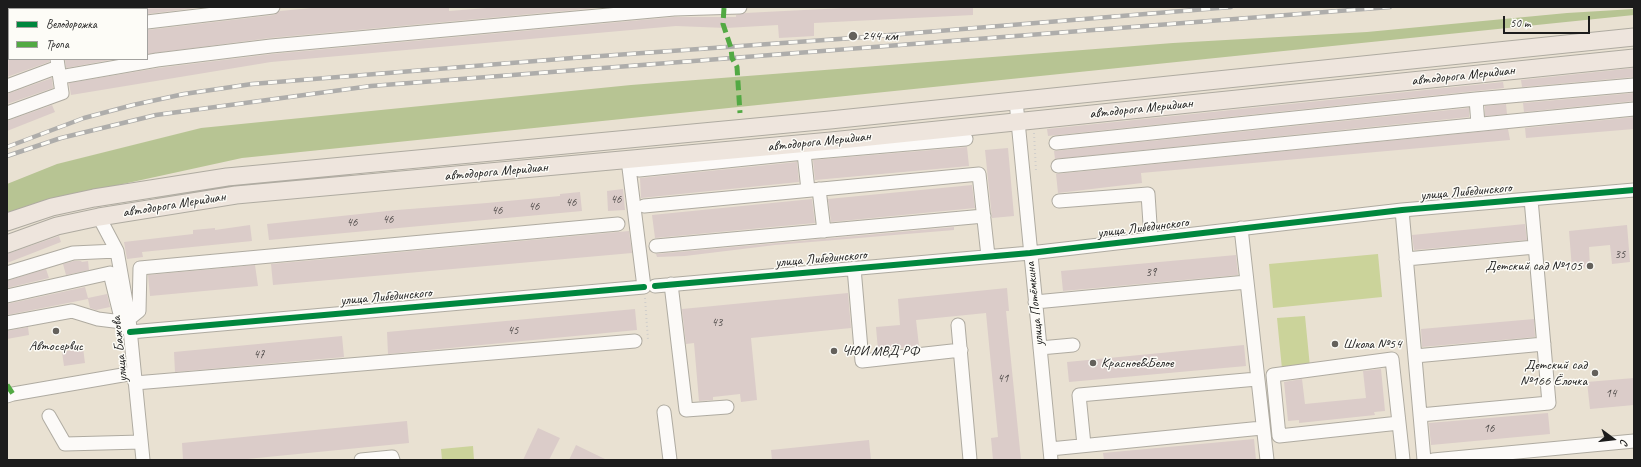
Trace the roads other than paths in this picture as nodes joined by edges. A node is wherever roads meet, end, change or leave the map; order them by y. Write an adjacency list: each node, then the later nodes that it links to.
1 (272, 7): 4 (street)
2 (724, 7): 3 (street); 7 (street)
3 (740, 7)
4 (148, 22)
5 (1634, 37): 11 (main road, автодорога Меридиан)
6 (1634, 58): 14 (main road, автодорога Меридиан)
7 (58, 68): 9 (street); 13 (street)
8 (1634, 85): 10 (street)
9 (7, 86)
10 (1476, 99): 15 (street); 17 (street)
11 (1016, 101): 14 (street, улица Потёмкина); 29 (main road, автодорога Меридиан)
12 (1634, 109): 15 (street)
13 (7, 113)
14 (1018, 122): 19 (main road, автодорога Меридиан); 38 (street, улица Потёмкина)
15 (1478, 124): 20 (street)
16 (966, 139): 18 (street)
17 (1056, 143)
18 (804, 153): 19 (street); 21 (street)
19 (633, 165): 28 (main road, автодорога Меридиан); 45 (street)
20 (1058, 166)
21 (813, 190): 25 (street); 27 (street); 32 (street)
22 (1634, 190): 23 (street, улица Либединского)
23 (1531, 199): 26 (street, улица Либединского); 36 (street)
24 (1059, 201): 33 (street)
25 (644, 206)
26 (1402, 210): 31 (street, улица Либединского); 40 (street)
27 (984, 216): 32 (street); 39 (street)
28 (99, 217): 34 (main road, автодорога Меридиан); 37 (street, улица Бажова)
29 (7, 222)
30 (618, 224): 49 (street)
31 (1241, 228): 33 (street, улица Либединского); 43 (street)
32 (824, 231): 35 (street)
33 (1151, 239): 38 (street, улица Либединского)
34 (7, 244)
35 (656, 246)
36 (1535, 247): 40 (street); 52 (street)
37 (117, 251): 42 (street); 49 (street, улица Бажова)
38 (1030, 253): 39 (street, улица Либединского); 47 (street, улица Потёмкина)
39 (988, 256): 41 (street, улица Либединского)
40 (1406, 259): 56 (street)
41 (854, 268): 44 (street, улица Либединского); 55 (street)
42 (7, 273)
43 (1247, 282): 47 (street); 58 (street)
44 (672, 284): 45 (street, улица Либединского); 60 (street)
45 (650, 286): 49 (street, улица Либединского)
46 (7, 296): 49 (street)
47 (1035, 302): 54 (street, улица Потёмкина)
48 (7, 323): 49 (street, улица Либединского)
49 (127, 324): 57 (street, улица Бажова)
50 (958, 325): 55 (street)
51 (635, 341): 57 (street)
52 (1544, 344): 56 (street); 62 (street)
53 (1073, 345): 54 (street)
54 (1040, 348): 69 (street, улица Потёмкина)
55 (961, 350): 74 (street)
56 (1415, 356): 62 (street)
57 (135, 378): 59 (street); 67 (street, улица Бажова)
58 (1257, 379): 65 (street); 68 (street)
59 (7, 396)
60 (726, 408)
61 (664, 412): 73 (street)
62 (1420, 415): 77 (street)
63 (49, 416): 67 (street)
64 (1399, 423): 64 (street); 76 (street)
65 (1262, 428): 68 (street); 75 (street)
66 (1634, 441): 78 (street)
67 (141, 442): 70 (street, улица Бажова)
68 (1084, 445): 69 (street)
69 (1050, 454)
70 (143, 460)
71 (361, 460): 72 (street)
72 (393, 460)
73 (670, 460)
74 (970, 460)
75 (1267, 460)
76 (1403, 460)
77 (1424, 460)
78 (1433, 460)

